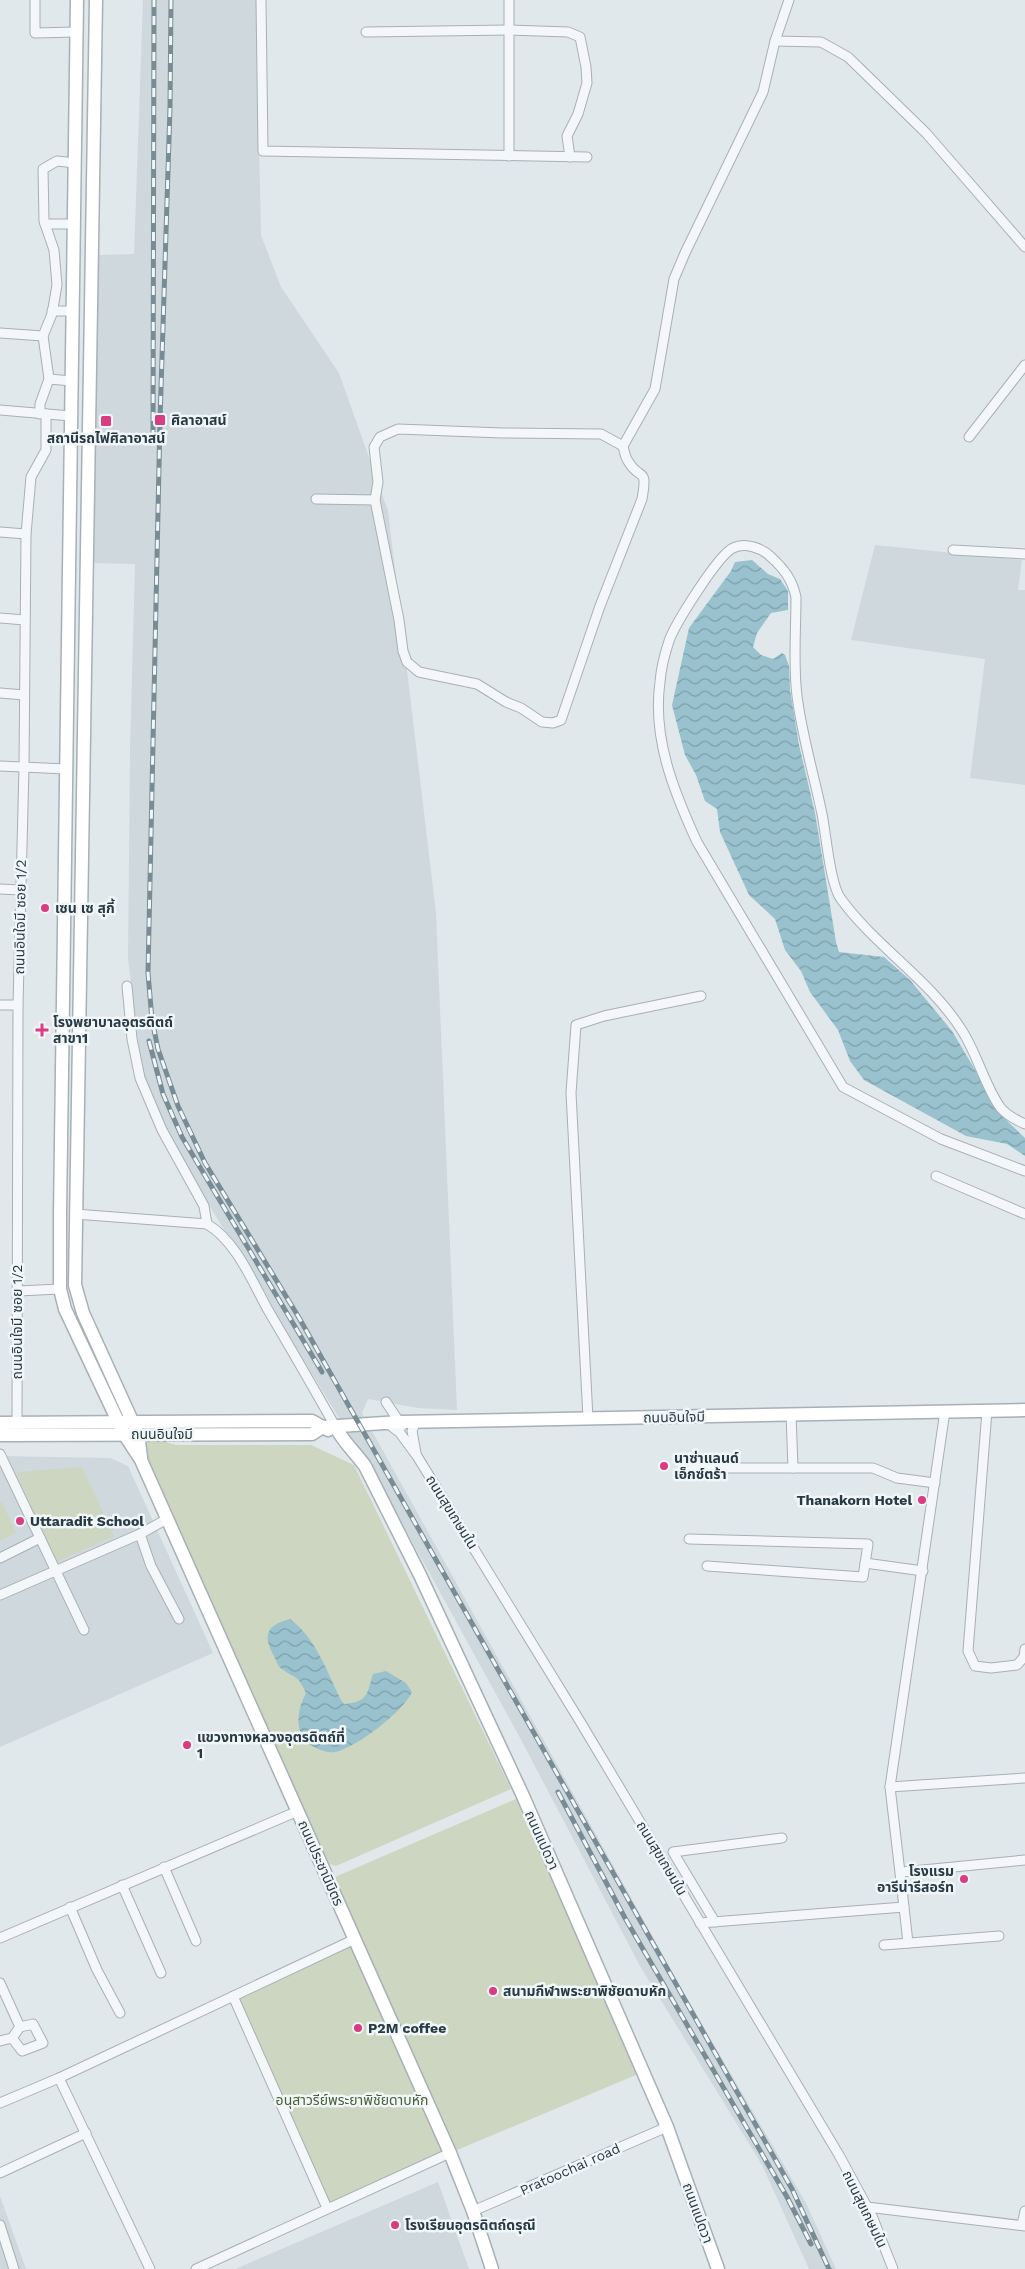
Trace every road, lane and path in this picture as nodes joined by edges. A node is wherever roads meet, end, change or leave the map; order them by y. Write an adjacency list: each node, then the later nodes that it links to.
1 (35, 0): 8 (street)
2 (77, 0): 8 (main road, ถนนประชานิมิตร)
3 (96, 0): 34 (main road, ถนนประชานิมิตร)
4 (261, 0): 11 (street)
5 (509, 0): 7 (street)
6 (789, 0): 10 (street)
7 (509, 30): 9 (street); 11 (street); 12 (street)
8 (77, 32): 14 (main road, ถนนประชานิมิตร)
9 (366, 32)
10 (774, 41): 17 (street); 29 (street)
11 (509, 156): 12 (street)
12 (570, 157): 13 (street)
13 (587, 157)
14 (75, 163): 15 (street); 16 (main road, ถนนประชานิมิตร)
15 (45, 224): 16 (street); 18 (street)
16 (74, 224): 19 (main road, ถนนประชานิมิตร)
17 (1025, 246)
18 (52, 311): 19 (street); 21 (street)
19 (73, 311): 24 (main road, ถนนประชานิมิตร)
20 (0, 333): 21 (street)
21 (43, 336): 23 (street)
22 (1025, 365): 28 (street)
23 (49, 379): 24 (street); 26 (street, ถนนอินใจมี ซอย 1/2)
24 (72, 381): 27 (main road, ถนนประชานิมิตร)
25 (0, 410): 26 (street)
26 (43, 414): 27 (street); 35 (street, ถนนอินใจมี ซอย 1/2)
27 (71, 416): 32 (main road, ถนนประชานิมิตร)
28 (969, 438)
29 (623, 446): 31 (street); 31 (street)
30 (316, 499): 31 (street)
31 (375, 500)
32 (70, 531): 34 (main road); 44 (main road, ถนนประชานิมิตร)
33 (0, 532): 35 (street)
34 (87, 532): 54 (main road, ถนนประชานิมิตร)
35 (26, 534): 39 (street, ถนนอินใจมี ซอย 1/2)
36 (953, 550): 37 (street)
37 (1025, 554)
38 (0, 618): 39 (street)
39 (25, 620): 41 (street, ถนนอินใจมี ซอย 1/2)
40 (0, 693): 41 (street)
41 (24, 695): 43 (street, ถนนอินใจมี ซอย 1/2)
42 (0, 766): 43 (street)
43 (24, 767): 44 (street); 46 (street, ถนนอินใจมี ซอย 1/2)
44 (66, 769): 57 (main road, ถนนประชานิมิตร)
45 (0, 890): 46 (street)
46 (21, 890): 50 (street, ถนนอินใจมี ซอย 1/2)
47 (127, 986): 56 (street)
48 (701, 996): 64 (street)
49 (0, 1005): 50 (street)
50 (18, 1005): 58 (street, ถนนอินใจมี ซอย 1/2)
51 (1025, 1124): 52 (street)
52 (1025, 1171)
53 (936, 1176): 55 (street)
54 (75, 1214): 56 (street); 66 (main road, ถนนประชานิมิตร)
55 (1025, 1214)
56 (207, 1224): 72 (street)
57 (60, 1289): 58 (street); 65 (main road, ถนนประชานิมิตร)
58 (18, 1291): 70 (street, ถนนอินใจมี ซอย 1/2)
59 (386, 1402): 67 (street, ถนนสุขเกษมใน)
60 (1025, 1410): 62 (main road, ถนนอินใจมี)
61 (945, 1411): 62 (main road, ถนนอินใจมี); 63 (main road, ถนนอินใจมี); 82 (street)
62 (987, 1411): 95 (street)
63 (790, 1414): 64 (main road, ถนนอินใจมี); 81 (street)
64 (588, 1418): 68 (main road, ถนนอินใจมี)
65 (118, 1422): 66 (main road, ถนนอินใจมี); 70 (main road, ถนนอินใจมี); 73 (main road, ถนนประชานิมิตร)
66 (133, 1422): 72 (main road, ถนนอินใจมี); 74 (main road, ถนนประชานิมิตร)
67 (393, 1422): 68 (main road, ถนนอินใจมี); 71 (main road, ถนนอินใจมี); 78 (street, ถนนสุขเกษมใน)
68 (416, 1422): 78 (street, ถนนสุขเกษมใน)
69 (0, 1423): 70 (main road, ถนนอินใจมี)
70 (17, 1423)
71 (352, 1424): 72 (main road, ถนนอินใจมี); 76 (main road)
72 (329, 1427): 74 (main road, ถนนอินใจมี); 76 (main road, ถนนแปดวา)
73 (124, 1434): 74 (main road, ถนนอินใจมี); 75 (main road, ถนนอินใจมี); 79 (main road, ถนนประชานิมิตร)
74 (138, 1434): 79 (main road, ถนนประชานิมิตร)
75 (0, 1435)
76 (345, 1443): 123 (main road, ถนนแปดวา)
77 (0, 1454): 85 (street)
78 (417, 1456): 107 (street, ถนนสุขเกษมใน)
79 (141, 1460): 83 (main road, ถนนประชานิมิตร)
80 (692, 1468): 81 (street)
81 (793, 1468): 82 (street)
82 (936, 1483): 91 (street)
83 (167, 1519): 84 (street); 98 (main road, ถนนประชานิมิตร)
84 (140, 1534): 90 (street); 93 (street)
85 (40, 1538): 87 (street); 90 (street)
86 (689, 1539): 88 (street)
87 (0, 1558)
88 (865, 1563): 89 (street); 91 (street)
89 (707, 1566)
90 (55, 1570): 92 (street); 94 (street)
91 (923, 1571): 97 (street)
92 (0, 1595)
93 (179, 1619)
94 (84, 1630)
95 (1025, 1649)
96 (1025, 1778): 97 (street)
97 (890, 1787): 102 (street)
98 (298, 1811): 101 (street); 110 (main road, ถนนประชานิมิตร)
99 (782, 1838): 106 (street)
100 (1025, 1860): 102 (street)
101 (164, 1867): 103 (street); 111 (street)
102 (902, 1872): 104 (street)
103 (122, 1885): 105 (street); 114 (street)
104 (904, 1907): 106 (street); 112 (street)
105 (70, 1908): 109 (street); 117 (street)
106 (715, 1922): 107 (street)
107 (700, 1923): 127 (street, ถนนสุขเกษมใน)
108 (999, 1936): 112 (street)
109 (0, 1938)
110 (355, 1939): 116 (street); 125 (main road, ถนนประชานิมิตร)
111 (196, 1941)
112 (908, 1943): 113 (street)
113 (884, 1945)
114 (161, 1974)
115 (0, 1983): 118 (street)
116 (233, 1996): 121 (street); 128 (street)
117 (120, 2013)
118 (20, 2027): 119 (street); 119 (street)
119 (12, 2038): 120 (street)
120 (0, 2042)
121 (60, 2078): 122 (street); 124 (street)
122 (0, 2102)
123 (666, 2127): 130 (street, Pratoochai road); 137 (main road, ถนนแปดวา)
124 (86, 2134): 126 (street); 134 (street)
125 (450, 2153): 128 (street); 130 (main road, ถนนประชานิมิตร)
126 (0, 2173)
127 (867, 2207): 132 (street); 138 (street, ถนนสุขเกษมใน)
128 (327, 2208): 135 (street)
129 (1025, 2210): 132 (street)
130 (473, 2211): 136 (main road, ถนนประชานิมิตร)
131 (0, 2225): 133 (street)
132 (1024, 2225)
133 (14, 2269)
134 (150, 2269)
135 (196, 2269)
136 (492, 2269)
137 (718, 2269)
138 (893, 2269)

